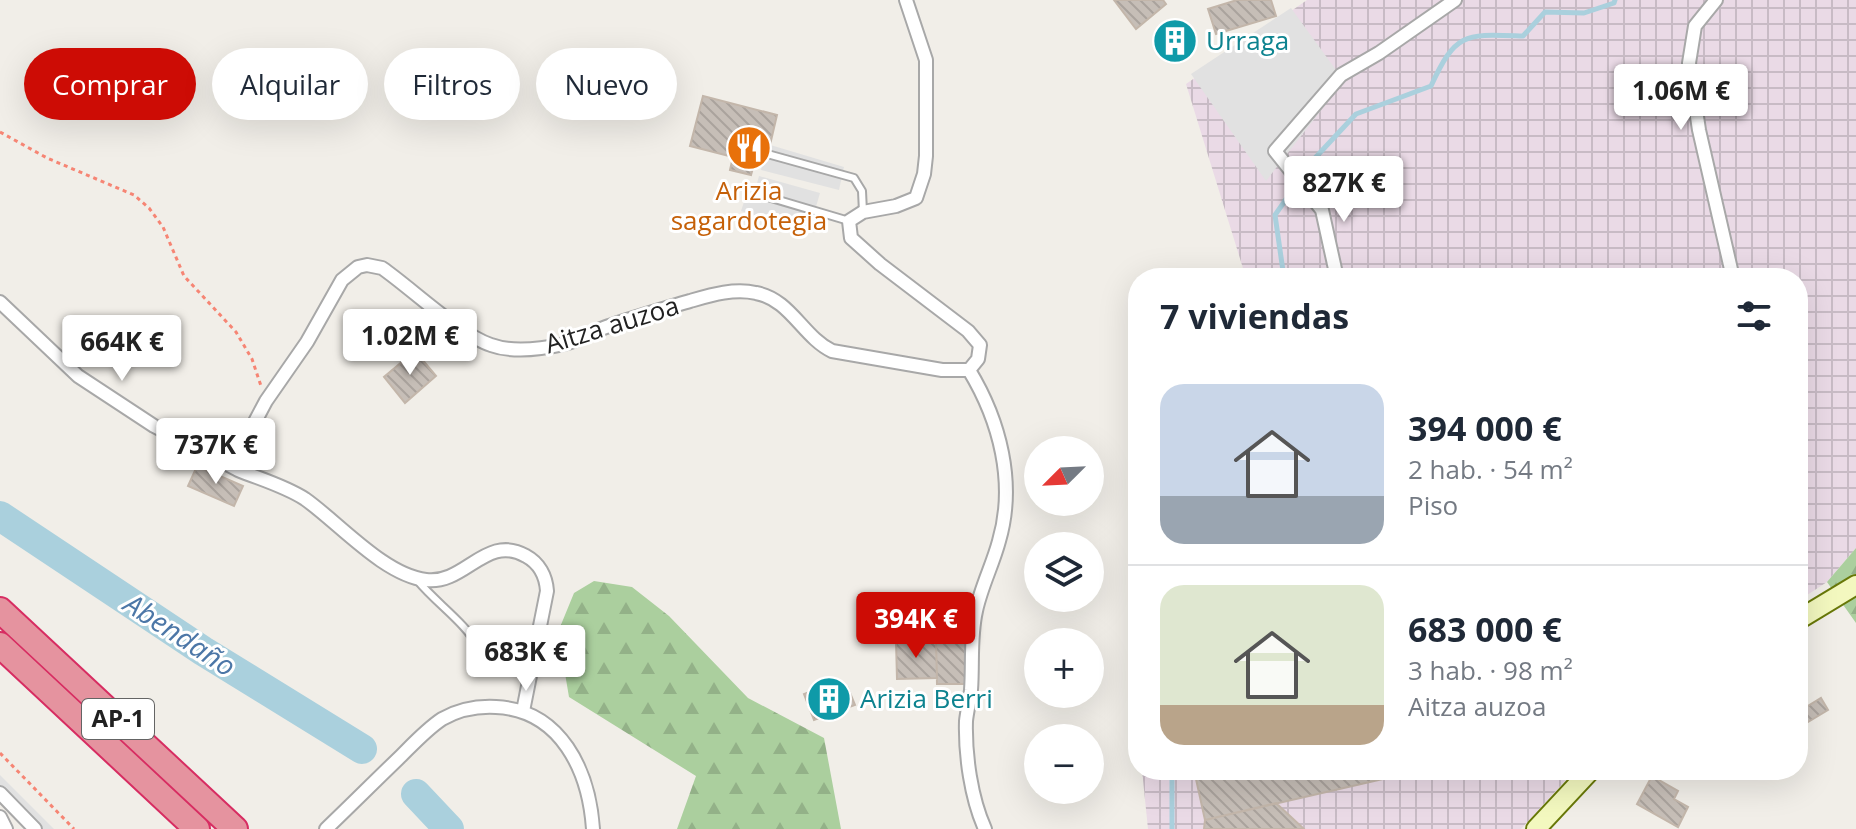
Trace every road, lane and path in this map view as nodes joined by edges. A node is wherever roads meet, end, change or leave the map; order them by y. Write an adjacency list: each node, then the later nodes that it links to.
1 (906, 0): 7 (street)
2 (1455, 0): 9 (street)
3 (1716, 0): 10 (street)
4 (0, 132): 13 (path)
5 (771, 155): 7 (lane)
6 (758, 194): 8 (lane)
7 (863, 212): 8 (street)
8 (849, 221): 12 (street)
9 (1335, 268)
10 (1731, 268)
11 (0, 302): 14 (street)
12 (969, 370): 13 (street, Aitza auzoa); 33 (street)
13 (266, 401): 14 (street, Aitza auzoa)
14 (238, 470): 15 (street)
15 (416, 578): 20 (lane); 21 (street)
16 (1856, 585): 18 (street)
17 (0, 610): 30 (highway, AP-1)
18 (1808, 614)
19 (0, 645): 29 (highway, AP-1)
20 (479, 648)
21 (523, 711): 31 (street); 32 (street)
22 (0, 753): 28 (path)
23 (1582, 780): 34 (street)
24 (0, 793): 27 (street)
25 (0, 817): 26 (street)
26 (6, 829)
27 (35, 829)
28 (74, 829)
29 (197, 829)
30 (235, 829)
31 (326, 829)
32 (593, 829)
33 (985, 829)
34 (1536, 829)

